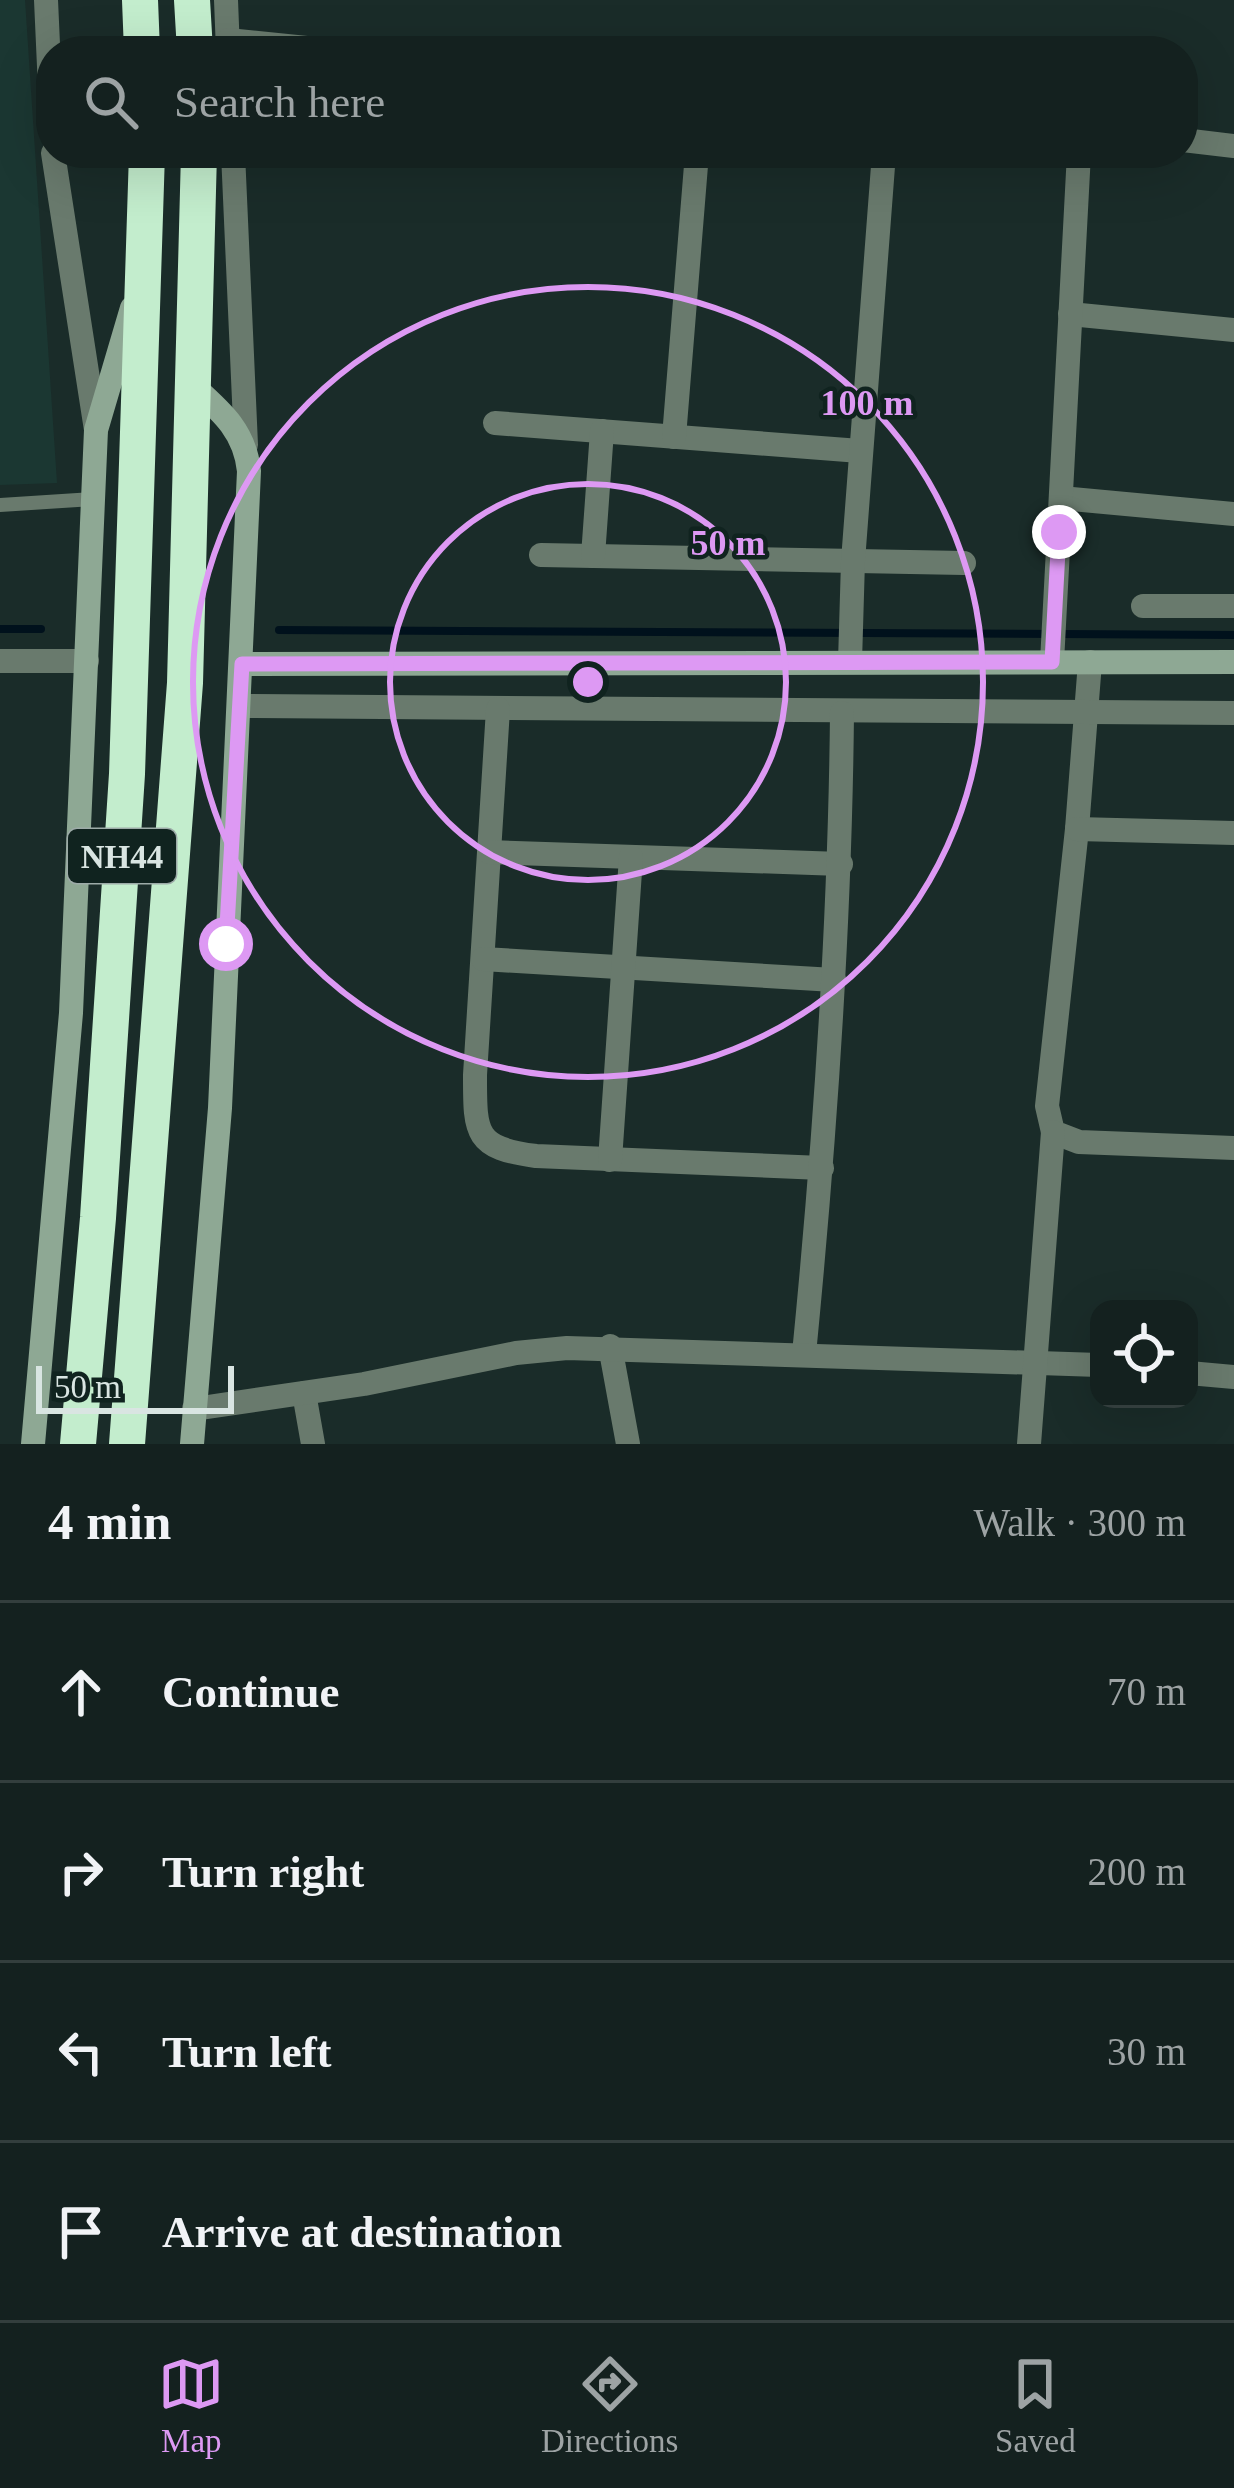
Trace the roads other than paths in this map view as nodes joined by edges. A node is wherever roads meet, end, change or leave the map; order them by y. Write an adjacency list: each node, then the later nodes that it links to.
1 (46, 0): 5 (street)
2 (140, 0): 6 (highway)
3 (192, 0): 7 (highway)
4 (226, 0): 8 (street)
5 (48, 36)
6 (141, 36)
7 (211, 36)
8 (219, 36)
9 (1198, 142): 10 (street)
10 (1234, 146)
11 (55, 168): 23 (street)
12 (146, 168): 18 (highway, NH44)
13 (199, 168): 21 (highway, NH44)
14 (234, 168): 26 (street)
15 (696, 168): 25 (street)
16 (883, 168): 27 (street)
17 (1078, 168): 19 (street)
18 (143, 267): 23 (street); 71 (highway, NH44)
19 (1070, 314): 20 (street); 28 (street)
20 (1234, 330)
21 (193, 386): 26 (street); 72 (highway, NH44)
22 (495, 423): 24 (street)
23 (96, 430): 29 (street)
24 (602, 431): 25 (street); 33 (street)
25 (674, 437): 27 (street)
26 (246, 445): 44 (street)
27 (860, 451): 34 (street)
28 (1060, 498): 31 (street); 38 (street)
29 (93, 500): 30 (lane); 41 (street)
30 (0, 505)
31 (1234, 514)
32 (541, 555): 33 (street)
33 (593, 556): 34 (street)
34 (853, 561): 35 (street); 39 (street)
35 (964, 563)
36 (1143, 606): 37 (street)
37 (1234, 606)
38 (1052, 642): 39 (street); 42 (street)
39 (851, 652): 44 (street)
40 (0, 661): 41 (street)
41 (86, 661): 70 (street)
42 (1090, 662): 43 (street); 47 (street)
43 (1234, 662)
44 (242, 664): 45 (street)
45 (239, 706): 46 (street); 69 (street)
46 (498, 709): 48 (street); 52 (street)
47 (1086, 711): 48 (street); 49 (street); 50 (street)
48 (842, 713): 54 (street)
49 (1234, 713)
50 (1077, 829): 51 (street); 58 (street)
51 (1234, 833)
52 (489, 852): 53 (street); 55 (street)
53 (631, 857): 54 (street); 56 (street)
54 (841, 864): 57 (street)
55 (483, 959): 56 (street); 60 (street)
56 (623, 968): 57 (street); 60 (street)
57 (835, 980): 61 (street)
58 (1053, 1132): 59 (street); 64 (street)
59 (1234, 1148)
60 (610, 1160): 61 (street)
61 (822, 1168): 63 (street)
62 (610, 1346): 63 (street); 68 (street); 75 (street)
63 (804, 1354): 64 (street)
64 (1035, 1361): 65 (street); 76 (street)
65 (1090, 1364)
66 (1198, 1374): 67 (street)
67 (1234, 1377)
68 (304, 1393): 69 (street); 74 (street)
69 (194, 1408): 73 (street)
70 (33, 1444)
71 (78, 1444)
72 (127, 1444)
73 (192, 1444)
74 (313, 1444)
75 (628, 1444)
76 (1029, 1444)

